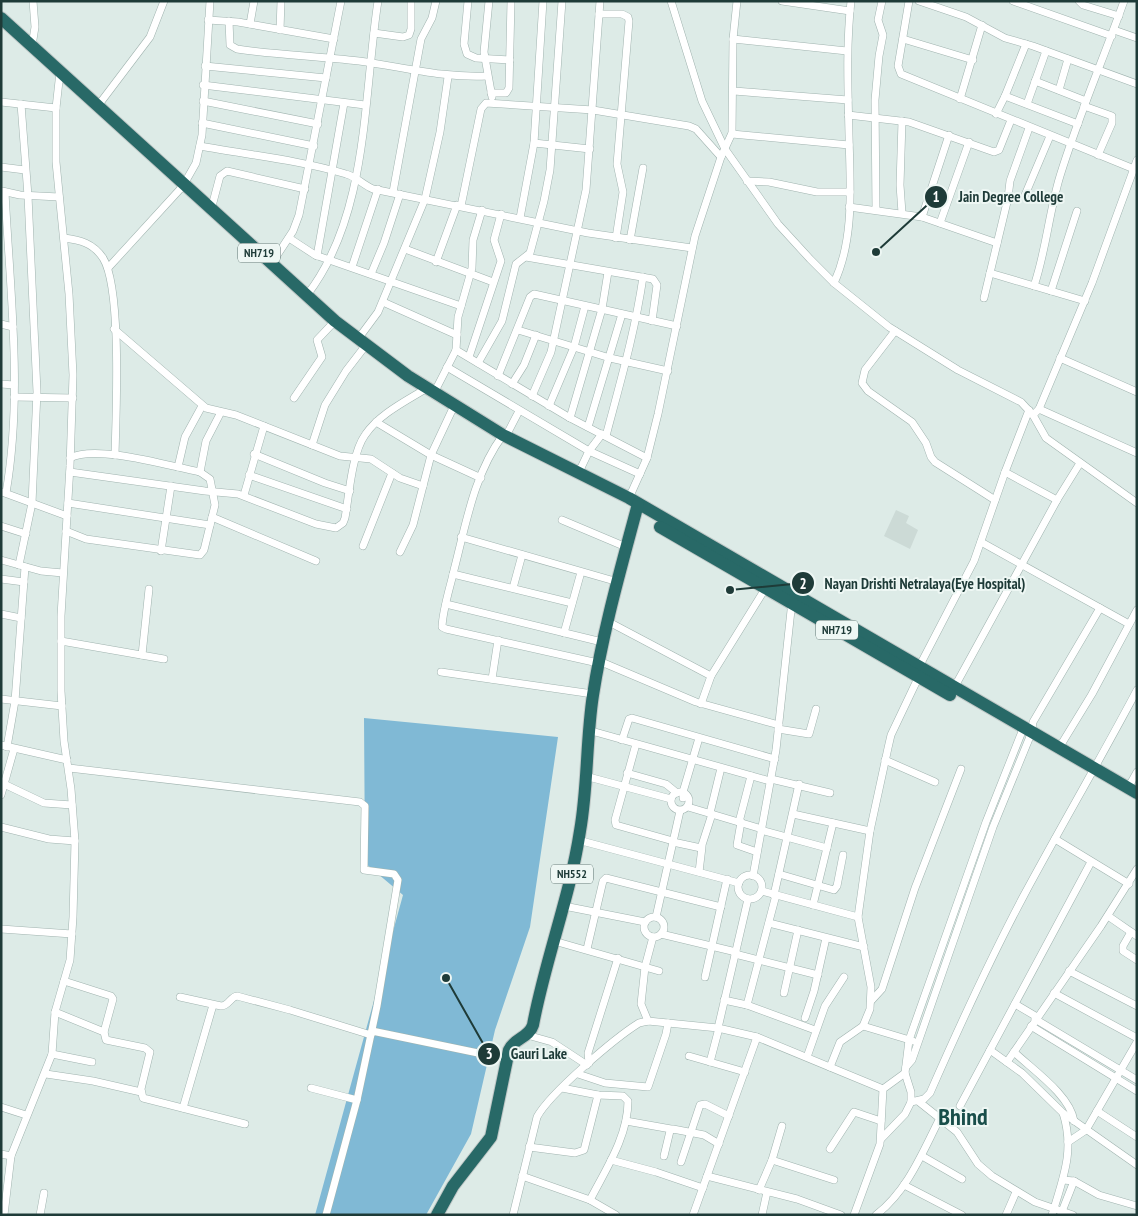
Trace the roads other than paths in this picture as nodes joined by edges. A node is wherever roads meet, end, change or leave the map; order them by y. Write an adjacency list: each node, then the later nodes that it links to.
1 (33, 1): 43 (street)
2 (164, 1): 79 (street)
3 (210, 1): 31 (street)
4 (254, 1): 33 (street)
5 (280, 1): 35 (street)
6 (341, 1): 39 (street)
7 (378, 1): 36 (street)
8 (411, 1): 36 (street)
9 (436, 1): 53 (street)
10 (468, 1): 47 (street)
11 (489, 1): 47 (street)
12 (511, 1): 49 (street)
13 (543, 1): 77 (street)
14 (562, 1): 78 (street)
15 (600, 1): 28 (street)
16 (670, 1): 103 (street)
17 (737, 1): 40 (street)
18 (851, 1): 27 (street)
19 (882, 1): 85 (street)
20 (910, 1): 41 (street)
21 (919, 1): 34 (street)
22 (1013, 1): 37 (street)
23 (1079, 1): 26 (street)
24 (1124, 1): 29 (street)
25 (785, 2): 27 (street)
26 (1096, 5): 29 (street)
27 (850, 11): 44 (street)
28 (599, 14): 81 (street); 82 (street)
29 (1119, 16): 37 (street)
30 (1, 18): 43 (highway, NH719)
31 (208, 20): 32 (street); 52 (street)
32 (230, 21): 33 (street); 46 (street)
33 (250, 24): 35 (street)
34 (982, 25): 42 (street); 50 (street)
35 (280, 30): 39 (street)
36 (374, 33): 51 (street)
37 (1113, 33): 38 (street); 54 (street)
38 (1137, 38)
39 (334, 39): 46 (street)
40 (733, 39): 44 (street); 63 (street)
41 (903, 39): 50 (street); 66 (street)
42 (1026, 44): 45 (street); 65 (street)
43 (32, 46): 55 (highway, NH719)
44 (847, 51): 68 (street)
45 (1046, 51): 48 (street); 59 (street)
46 (330, 57): 51 (street); 58 (street)
47 (485, 58): 49 (street); 57 (street)
48 (1068, 59): 54 (street); 62 (street)
49 (510, 60): 64 (street)
50 (973, 60): 66 (street)
51 (369, 62): 53 (street); 76 (street)
52 (205, 66): 58 (street); 61 (street)
53 (416, 71): 56 (street); 120 (street)
54 (1099, 71): 60 (street); 75 (street)
55 (60, 72): 79 (highway, NH719); 80 (street)
56 (448, 76): 57 (street); 124 (street)
57 (487, 76): 64 (street)
58 (326, 78): 67 (street)
59 (1035, 81): 62 (street); 74 (street)
60 (1137, 84)
61 (203, 85): 67 (street); 69 (street)
62 (1059, 90): 75 (street)
63 (734, 91): 68 (street); 92 (street)
64 (491, 93): 72 (street)
65 (1006, 96): 74 (street); 83 (street)
66 (960, 99): 83 (street)
67 (322, 100): 71 (street); 89 (street)
68 (848, 100): 84 (street)
69 (203, 101): 88 (street); 89 (street)
70 (1, 102): 73 (street)
71 (344, 103): 76 (street); 112 (street)
72 (493, 103): 77 (street); 125 (street)
73 (20, 104): 80 (street); 111 (street)
74 (1027, 104): 90 (street)
75 (1085, 104): 90 (street); 104 (street)
76 (365, 105): 113 (street)
77 (537, 105): 78 (street); 96 (street)
78 (555, 106): 81 (street); 98 (street)
79 (97, 107): 115 (highway, NH719)
80 (56, 108): 123 (street)
81 (593, 110): 82 (street); 102 (street)
82 (621, 114): 105 (street); 140 (street)
83 (996, 114): 86 (street)
84 (848, 115): 85 (street); 99 (street)
85 (876, 118): 87 (street); 129 (street)
86 (1011, 120): 91 (street); 95 (street)
87 (902, 121): 93 (street); 131 (street)
88 (202, 123): 100 (street); 101 (street)
89 (318, 124): 101 (street)
90 (1078, 124): 97 (street)
91 (1030, 128): 94 (street); 142 (street)
92 (732, 134): 99 (street); 103 (street)
93 (949, 135): 95 (street); 133 (street)
94 (1050, 136): 97 (street); 121 (street)
95 (969, 142): 136 (street)
96 (534, 143): 98 (street); 134 (street)
97 (1070, 144): 104 (street); 163 (street)
98 (552, 145): 102 (street); 135 (street)
99 (849, 145): 119 (street)
100 (200, 146): 107 (street); 115 (street)
101 (314, 146): 107 (street)
102 (590, 149): 137 (street)
103 (725, 149): 105 (street); 114 (street)
104 (1098, 155): 110 (street)
105 (720, 157): 143 (street)
106 (1137, 160): 110 (street)
107 (310, 166): 112 (street); 116 (street)
108 (1, 167): 111 (street)
109 (642, 168): 141 (street)
110 (1134, 169): 167 (street)
111 (25, 170): 122 (street)
112 (333, 171): 113 (street); 145 (street)
113 (355, 177): 117 (street); 147 (street)
114 (747, 180): 119 (street); 162 (street)
115 (184, 186): 127 (highway, NH719); 153 (street)
116 (305, 189): 127 (street); 139 (street)
117 (378, 189): 120 (street); 151 (street)
118 (3, 191): 122 (street); 154 (street)
119 (850, 192): 126 (street)
120 (397, 193): 124 (street); 157 (street)
121 (1025, 195)
122 (28, 196): 123 (street); 205 (street)
123 (59, 196): 138 (street)
124 (425, 199): 125 (street); 144 (street)
125 (459, 206): 128 (street); 148 (street)
126 (849, 207): 129 (street); 162 (street)
127 (211, 210): 149 (highway, NH719)
128 (482, 210): 132 (street); 158 (street)
129 (876, 210): 131 (street)
130 (1077, 211): 164 (street)
131 (902, 213): 133 (street)
132 (501, 214): 134 (street); 161 (street)
133 (922, 217): 136 (street)
134 (520, 218): 135 (street)
135 (538, 222): 137 (street); 146 (street)
136 (940, 223): 142 (street)
137 (576, 231): 140 (street); 150 (street)
138 (64, 238): 153 (street); 206 (street)
139 (289, 238): 145 (street); 149 (street)
140 (616, 238): 141 (street)
141 (630, 240): 143 (street)
142 (997, 243): 156 (street)
143 (692, 248): 178 (street)
144 (404, 249): 148 (street); 160 (street)
145 (317, 256): 147 (street)
146 (526, 257): 150 (street); 194 (street)
147 (330, 259): 151 (street); 165 (street)
148 (436, 262): 158 (street)
149 (272, 264): 165 (highway, NH719)
150 (570, 266): 155 (street); 168 (street)
151 (352, 267): 157 (street)
152 (1, 268): 154 (street)
153 (108, 268): 180 (street)
154 (9, 271): 179 (street)
155 (608, 272): 159 (street); 172 (street)
156 (990, 273): 163 (street); 166 (street)
157 (371, 274): 160 (street)
158 (471, 275): 161 (street); 170 (street)
159 (643, 277): 174 (street); 176 (street)
160 (392, 282): 169 (street); 170 (street)
161 (493, 282): 190 (street)
162 (834, 283): 182 (street)
163 (1034, 286): 164 (street)
164 (1051, 291): 167 (street)
165 (307, 295): 175 (highway, NH719)
166 (984, 298)
167 (1085, 300): 192 (street)
168 (562, 301): 171 (street); 181 (street); 185 (street)
169 (383, 302): 183 (street); 186 (street)
170 (461, 306): 183 (street)
171 (585, 306): 172 (street); 187 (street)
172 (602, 310): 173 (street); 189 (street)
173 (622, 314): 174 (street); 191 (street)
174 (637, 318): 176 (street); 193 (street)
175 (335, 321): 186 (highway, NH719); 207 (street)
176 (652, 321): 178 (street)
177 (1, 324): 179 (street)
178 (677, 326): 196 (street)
179 (13, 327): 200 (street)
180 (114, 329): 208 (street); 225 (street)
181 (518, 330): 184 (street); 197 (street)
182 (895, 331): 214 (street); 247 (street)
183 (457, 335): 188 (street)
184 (536, 335): 185 (street); 199 (street)
185 (553, 340): 187 (street); 203 (street)
186 (362, 342): 201 (highway, NH719); 221 (street)
187 (574, 347): 189 (street); 210 (street)
188 (456, 350): 190 (street); 195 (street)
189 (590, 352): 191 (street); 215 (street)
190 (469, 358): 194 (street)
191 (610, 358): 193 (street); 218 (street)
192 (1060, 358): 202 (street); 211 (street)
193 (627, 362): 196 (street); 220 (street)
194 (478, 363): 197 (street)
195 (447, 367): 201 (street); 212 (street)
196 (668, 371): 230 (street)
197 (498, 376): 199 (street)
198 (1, 384): 200 (street)
199 (512, 384): 203 (street)
200 (14, 385): 204 (street)
201 (430, 391): 209 (highway, NH719); 216 (street)
202 (1137, 392)
203 (532, 396): 210 (street)
204 (14, 397): 205 (street); 244 (street)
205 (37, 398): 206 (street); 249 (street)
206 (73, 398): 228 (street)
207 (294, 398)
208 (202, 406): 213 (street); 232 (street)
209 (454, 406): 219 (highway, NH719); 226 (street)
210 (549, 406): 215 (street)
211 (1039, 409): 214 (street); 222 (street)
212 (519, 411): 219 (street); 223 (street)
213 (221, 412): 217 (street); 234 (street)
214 (1031, 413): 231 (street); 236 (street)
215 (570, 418): 218 (street)
216 (376, 422): 226 (street); 229 (street)
217 (264, 426): 221 (street); 224 (street)
218 (588, 427): 220 (street)
219 (505, 435): 227 (highway, NH719); 240 (street)
220 (604, 435): 223 (street); 230 (street)
221 (312, 445): 229 (street)
222 (1135, 449)
223 (590, 451): 235 (street); 238 (street)
224 (254, 454): 239 (street); 243 (street)
225 (115, 455): 228 (street); 232 (street)
226 (431, 455): 240 (street); 242 (street)
227 (541, 456): 235 (highway, NH719); 252 (highway, NH719)
228 (70, 458): 233 (street)
229 (356, 458): 237 (street); 243 (street)
230 (647, 458): 238 (street)
231 (1080, 463): 248 (street); 251 (street)
232 (178, 467): 234 (street)
233 (70, 472): 241 (street); 250 (street)
234 (200, 472): 245 (street)
235 (579, 472): 252 (highway, NH719)
236 (1005, 472): 247 (street); 248 (street)
237 (392, 473): 242 (street); 264 (street)
238 (640, 474): 252 (street)
239 (249, 475): 246 (street); 253 (street)
240 (481, 478): 262 (street)
241 (171, 486): 245 (street); 256 (street)
242 (423, 486): 267 (street)
243 (350, 491): 253 (street)
244 (3, 492): 249 (street)
245 (213, 492): 246 (street); 255 (street)
246 (244, 495): 253 (street)
247 (995, 500): 263 (street)
248 (1057, 500): 271 (street)
249 (32, 503): 254 (street); 261 (street)
250 (68, 503): 254 (street); 256 (street)
251 (1137, 503)
252 (634, 505): 265 (highway, NH552); 281 (highway, NH719); 282 (highway, NH719)
253 (347, 509)
254 (67, 516): 260 (street)
255 (212, 517): 258 (street); 270 (street)
256 (166, 518): 258 (street); 266 (street)
257 (562, 520): 265 (street)
258 (210, 525): 266 (street)
259 (1, 526): 261 (street)
260 (66, 531): 266 (street); 274 (street)
261 (26, 534): 272 (street)
262 (461, 537): 268 (street); 275 (street)
263 (981, 542): 271 (street); 298 (street)
264 (363, 546)
265 (626, 547): 278 (highway, NH552)
266 (161, 551)
267 (400, 552)
268 (522, 555): 273 (street); 279 (street)
269 (1, 560): 272 (street)
270 (316, 561)
271 (1022, 564): 285 (street); 302 (street)
272 (22, 566): 274 (street); 277 (street)
273 (580, 572): 278 (street); 283 (street)
274 (63, 573): 293 (street)
275 (453, 574): 279 (street); 284 (street)
276 (1, 579): 277 (street)
277 (24, 582): 288 (street)
278 (618, 582): 289 (highway, NH552)
279 (513, 588): 283 (street)
280 (150, 589): 295 (street)
281 (765, 589): 282 (highway, NH719); 300 (street)
282 (792, 599): 298 (highway, NH719); 310 (street)
283 (572, 603): 291 (street)
284 (446, 604): 291 (street); 292 (street)
285 (1100, 608): 290 (street); 312 (street)
286 (1137, 610): 290 (street)
287 (1, 614): 288 (street)
288 (21, 618): 306 (street)
289 (606, 621): 294 (highway, NH552); 300 (street)
290 (1129, 624): 317 (street)
291 (564, 633): 294 (street)
292 (498, 640): 297 (street); 301 (street)
293 (61, 641): 295 (street); 308 (street)
294 (602, 642): 297 (highway, NH552)
295 (142, 655): 296 (street)
296 (164, 659)
297 (598, 662): 304 (highway, NH552); 307 (street)
298 (920, 671): 302 (highway, NH719); 312 (highway, NH719); 321 (street)
299 (441, 672): 301 (street)
300 (711, 676): 307 (street)
301 (492, 679): 304 (street)
302 (954, 688): 312 (highway, NH719)
303 (1137, 690): 325 (street)
304 (593, 694): 311 (highway, NH552)
305 (1, 699): 306 (street)
306 (15, 701): 308 (street); 316 (street)
307 (701, 704): 310 (street)
308 (62, 706): 319 (street)
309 (816, 709): 310 (street)
310 (779, 727): 318 (street)
311 (588, 730): 314 (street); 328 (highway, NH552)
312 (1027, 732): 317 (highway, NH719); 325 (highway, NH719); 427 (street); 428 (street)
313 (699, 738): 314 (street); 318 (street); 320 (street)
314 (622, 740): 315 (street)
315 (636, 744): 320 (street); 327 (street)
316 (7, 747): 319 (street); 332 (street)
317 (1059, 748): 325 (highway, NH719)
318 (775, 759): 330 (street)
319 (67, 760): 322 (street)
320 (691, 760): 323 (street); 340 (street)
321 (885, 760): 331 (street); 348 (street)
322 (69, 768): 341 (street); 423 (street)
323 (721, 768): 329 (street); 342 (street)
324 (961, 769): 408 (street)
325 (1094, 772): 335 (highway, NH719); 339 (highway, NH719); 350 (street)
326 (1137, 772): 335 (street)
327 (628, 773): 334 (street); 340 (street)
328 (585, 776): 334 (street); 351 (highway, NH552)
329 (751, 776): 330 (street); 344 (street)
330 (771, 780): 333 (street); 347 (street)
331 (935, 782)
332 (4, 784): 337 (street); 341 (street)
333 (799, 784): 336 (street); 343 (street)
334 (624, 787): 338 (street); 353 (street)
335 (1132, 791)
336 (830, 793)
337 (1, 795)
338 (671, 799): 340 (street); 340 (street)
339 (1137, 801)
340 (682, 802): 342 (street); 353 (street)
341 (72, 805): 352 (street)
342 (711, 814): 344 (street); 354 (street)
343 (793, 814): 345 (street); 349 (street)
344 (740, 822): 347 (street); 356 (street)
345 (833, 823): 348 (street); 355 (street)
346 (1, 827): 352 (street)
347 (762, 830): 349 (street); 356 (street)
348 (870, 831): 378 (street)
349 (787, 837): 355 (street); 362 (street)
350 (1055, 839): 358 (street); 455 (street)
351 (578, 840): 359 (street); 373 (highway, NH552)
352 (75, 841): 383 (street)
353 (673, 842): 354 (street); 359 (street)
354 (702, 847): 361 (street)
355 (827, 848): 367 (street)
356 (757, 852): 363 (street)
357 (843, 855): 367 (street)
358 (1091, 862): 366 (street); 409 (street)
359 (668, 864): 361 (street); 368 (street)
360 (1137, 870): 366 (street)
361 (699, 872): 364 (street)
362 (779, 874): 367 (street); 370 (street)
363 (753, 876): 365 (street); 369 (street)
364 (727, 880): 365 (street); 374 (street)
365 (739, 883): 371 (street)
366 (1129, 884): 376 (street)
367 (818, 886): 372 (street)
368 (662, 891): 374 (street); 375 (street); 377 (street)
369 (762, 891): 370 (street); 371 (street)
370 (775, 895): 372 (street); 380 (street)
371 (748, 899): 392 (street)
372 (813, 905): 378 (street)
373 (564, 906): 375 (street); 388 (highway, NH552)
374 (721, 907): 389 (street)
375 (596, 912): 379 (street); 391 (street)
376 (1108, 916): 385 (street); 398 (street)
377 (656, 917): 379 (street); 384 (street)
378 (858, 917): 390 (street)
379 (645, 922): 386 (street)
380 (769, 923): 382 (street); 394 (street)
381 (1, 928): 383 (street)
382 (798, 930): 387 (street); 397 (street)
383 (72, 934): 403 (street)
384 (661, 934): 386 (street); 389 (street)
385 (1134, 934): 395 (street)
386 (653, 937): 396 (street)
387 (826, 938): 390 (street); 400 (street)
388 (554, 941): 391 (street); 424 (highway, NH552)
389 (712, 947): 392 (street); 401 (street)
390 (864, 947): 408 (street)
391 (587, 949): 393 (street)
392 (735, 953): 394 (street); 407 (street)
393 (618, 958): 396 (street); 438 (street)
394 (761, 960): 397 (street); 411 (street)
395 (1137, 960)
396 (645, 966): 399 (street); 416 (street)
397 (790, 968): 400 (street); 404 (street)
398 (1069, 970): 405 (street); 412 (street)
399 (659, 971)
400 (818, 975): 414 (street)
401 (704, 977)
402 (844, 977): 421 (street)
403 (64, 981): 413 (street); 422 (street)
404 (784, 993)
405 (1054, 993): 415 (street); 426 (street)
406 (180, 997): 410 (street)
407 (724, 1000): 411 (street); 420 (street)
408 (871, 1001): 418 (street)
409 (1015, 1004): 415 (street); 430 (street)
410 (213, 1005): 423 (street); 458 (street)
411 (747, 1005): 421 (street)
412 (1137, 1006)
413 (56, 1012): 422 (street); 431 (street)
414 (805, 1018)
415 (1036, 1018): 419 (street); 441 (street)
416 (648, 1021): 417 (street); 438 (street)
417 (668, 1023): 420 (street); 444 (street)
418 (863, 1026): 427 (street); 439 (street)
419 (1031, 1026): 434 (street); 446 (street)
420 (718, 1028): 425 (street); 437 (street)
421 (815, 1030): 433 (street)
422 (104, 1032): 452 (street)
423 (371, 1033): 435 (street); 454 (street)
424 (527, 1035): 435 (highway, NH552); 438 (street)
425 (757, 1036): 433 (street); 442 (street)
426 (1137, 1038)
427 (908, 1040): 428 (street); 440 (street)
428 (917, 1042): 440 (street)
429 (1137, 1042): 441 (street)
430 (992, 1047): 434 (street); 456 (street)
431 (52, 1054): 436 (street); 443 (street)
432 (689, 1056): 437 (street)
433 (806, 1057): 439 (street)
434 (1011, 1057): 445 (street); 445 (street)
435 (501, 1058): 503 (highway, NH552)
436 (92, 1062)
437 (710, 1062): 442 (street)
438 (588, 1064): 444 (street)
439 (830, 1067): 450 (street)
440 (905, 1070): 450 (street); 455 (street)
441 (1120, 1070): 446 (street); 447 (street)
442 (745, 1072): 461 (street)
443 (46, 1074): 452 (street); 460 (street)
444 (578, 1074): 449 (street)
445 (1034, 1078): 462 (street); 462 (street)
446 (1116, 1078): 451 (street); 459 (street)
447 (1137, 1080)
448 (311, 1088): 454 (street)
449 (562, 1088): 453 (street); 475 (street)
450 (883, 1089): 465 (street)
451 (1137, 1091)
452 (141, 1092): 458 (street)
453 (598, 1095): 464 (street); 475 (street)
454 (357, 1100): 502 (street)
455 (914, 1102): 463 (street); 472 (street)
456 (960, 1106)
457 (1, 1107): 460 (street)
458 (183, 1108): 466 (street)
459 (1097, 1111): 469 (street); 471 (street)
460 (26, 1115): 478 (street)
461 (729, 1116): 470 (street); 474 (street)
462 (1069, 1117): 469 (street); 473 (street)
463 (940, 1118): 480 (street); 494 (street)
464 (626, 1121): 468 (street); 481 (street)
465 (881, 1122): 472 (street); 476 (street)
466 (245, 1124)
467 (782, 1126): 482 (street)
468 (671, 1130): 470 (street); 479 (street)
469 (1086, 1130): 473 (street); 484 (street)
470 (690, 1132): 474 (street); 483 (street)
471 (1137, 1137)
472 (881, 1138): 509 (street)
473 (1068, 1142): 489 (street)
474 (719, 1144): 486 (street)
475 (529, 1147): 485 (street)
476 (830, 1149)
477 (1, 1154): 478 (street)
478 (11, 1156): 495 (street)
479 (664, 1156)
480 (922, 1156): 487 (street); 490 (street)
481 (611, 1160): 491 (street); 497 (street)
482 (772, 1160): 488 (street); 492 (street)
483 (681, 1162)
484 (1137, 1165)
485 (522, 1176): 497 (street); 504 (street)
486 (707, 1176): 491 (street); 492 (street)
487 (962, 1179)
488 (834, 1180)
489 (1068, 1181): 498 (street); 499 (street); 499 (street)
490 (904, 1185): 510 (street); 511 (street)
491 (703, 1188): 506 (street)
492 (759, 1190): 493 (street)
493 (767, 1192): 507 (street); 508 (street)
494 (1016, 1192): 499 (street); 512 (street)
495 (4, 1193): 500 (street)
496 (44, 1193): 501 (street)
497 (590, 1200): 505 (street)
498 (1137, 1206)
499 (1057, 1212): 513 (street)
500 (4, 1215)
501 (40, 1215)
502 (326, 1215)
503 (437, 1215)
504 (513, 1215)
505 (616, 1215)
506 (693, 1215)
507 (762, 1215)
508 (841, 1215)
509 (854, 1215)
510 (876, 1215)
511 (962, 1215)
512 (1006, 1215)
513 (1073, 1215)

